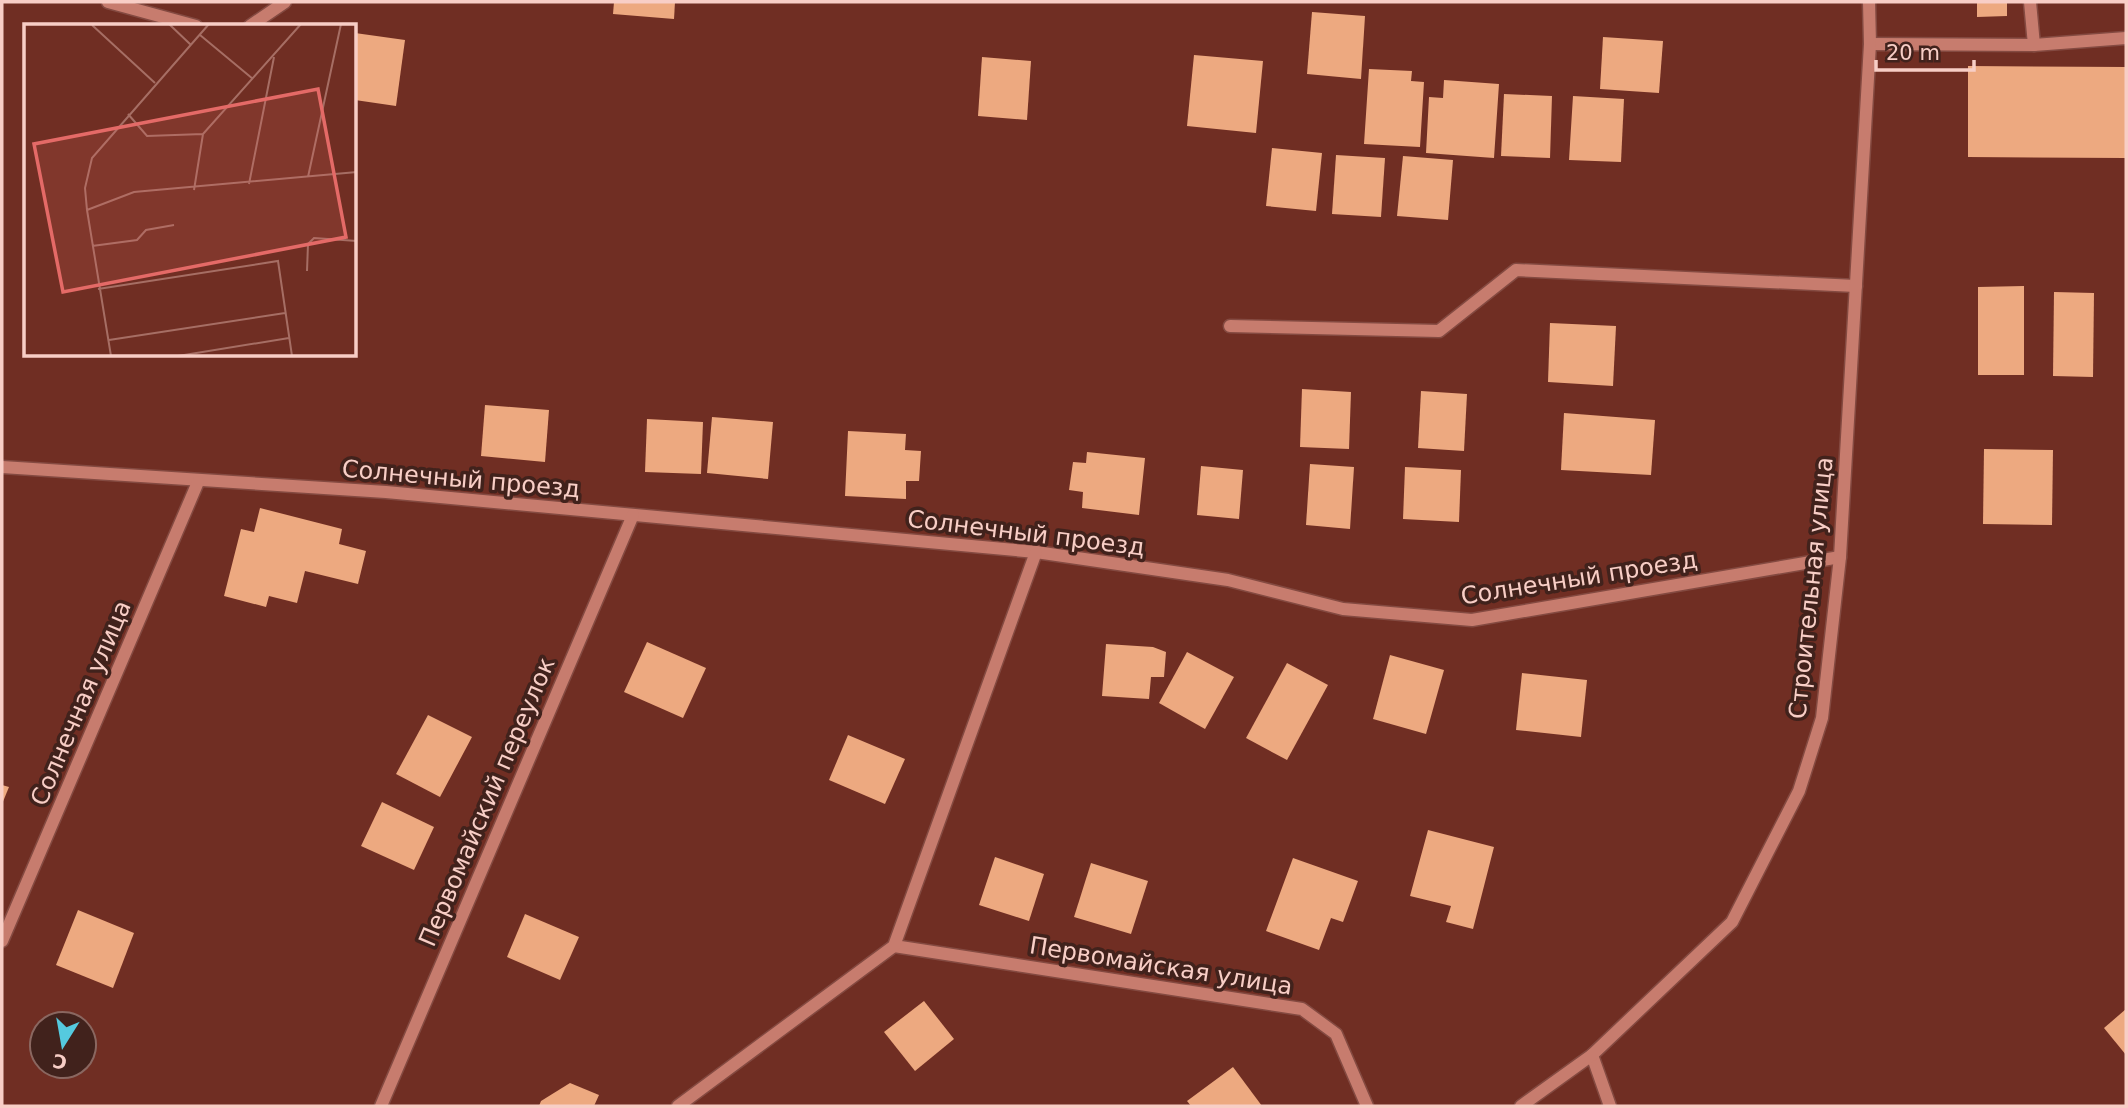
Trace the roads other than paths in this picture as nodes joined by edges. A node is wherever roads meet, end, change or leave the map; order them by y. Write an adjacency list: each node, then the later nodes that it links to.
1 (108, 2): 5 (street)
2 (285, 2): 6 (street)
3 (1869, 2): 8 (street, Строительная улица)
4 (2031, 2): 9 (street)
5 (188, 24)
6 (253, 24)
7 (2126, 38): 9 (street)
8 (1870, 44): 9 (street); 10 (street, Строительная улица)
9 (2034, 45)
10 (1856, 286): 11 (street); 16 (street, Строительная улица)
11 (1230, 326)
12 (2, 467): 13 (street, Солнечный проезд)
13 (198, 482): 14 (street, Солнечный проезд); 17 (street, Солнечная улица)
14 (633, 515): 15 (street, Солнечный проезд); 20 (street, Первомайский переулок)
15 (1036, 552): 16 (street, Солнечный проезд); 18 (street)
16 (1840, 557): 19 (street, Строительная улица)
17 (2, 941)
18 (894, 946): 21 (street); 22 (street, Первомайская улица)
19 (1592, 1055): 23 (street, Строительная улица); 24 (street)
20 (381, 1106)
21 (678, 1106)
22 (1367, 1106)
23 (1521, 1106)
24 (1610, 1106)

